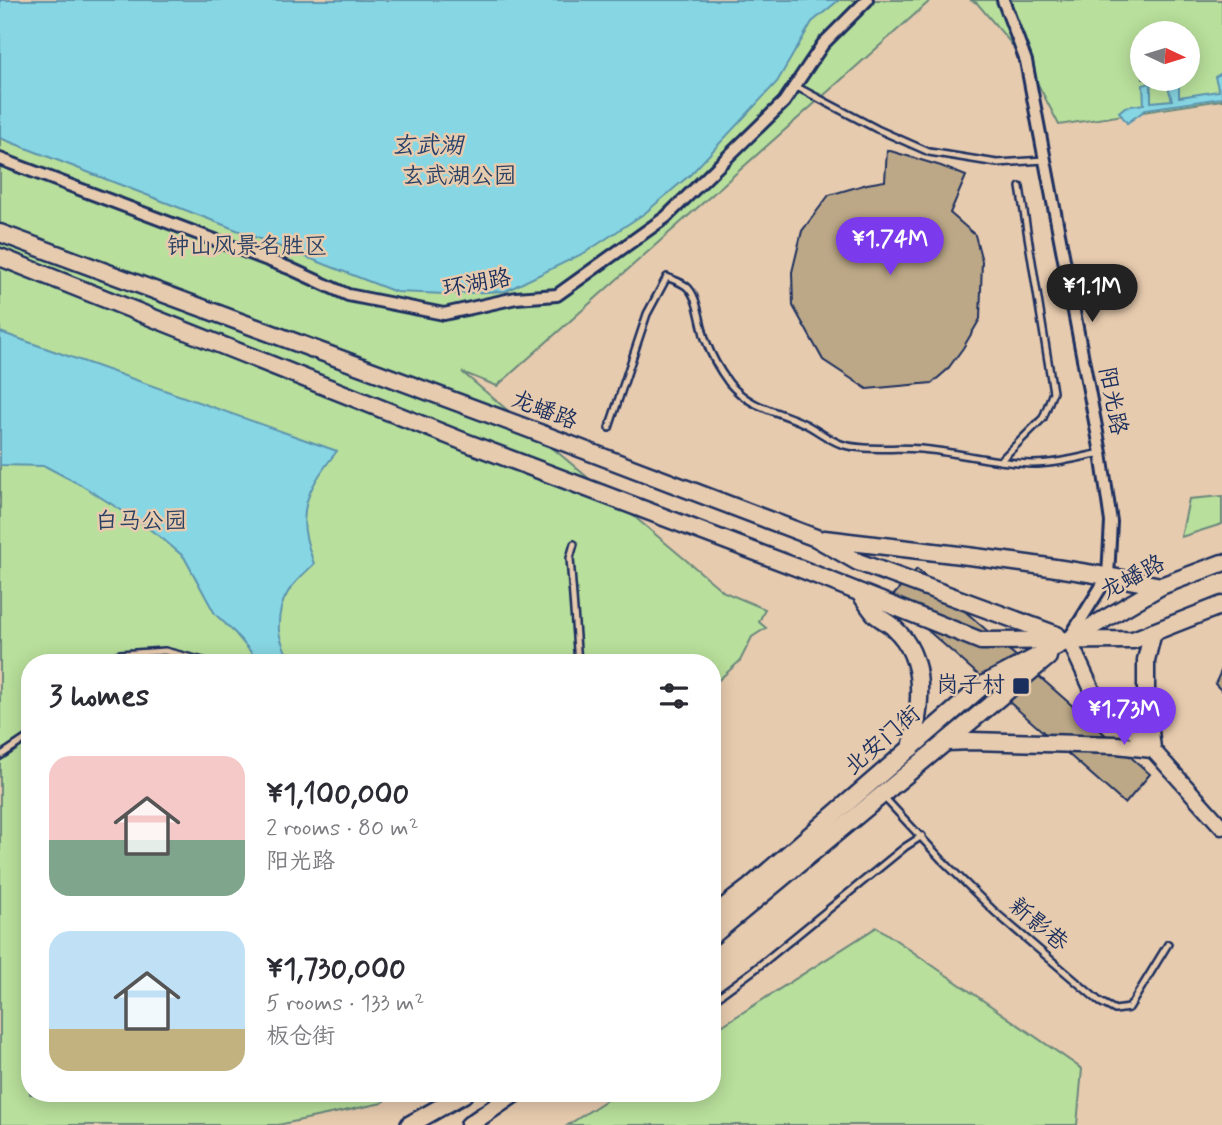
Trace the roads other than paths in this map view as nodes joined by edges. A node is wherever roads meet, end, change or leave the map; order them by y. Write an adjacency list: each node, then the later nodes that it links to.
1 (867, 0): 3 (street, 环湖路)
2 (1003, 0): 5 (street, 阳光路)
3 (795, 86): 4 (street, 环湖路); 5 (lane)
4 (0, 159)
5 (1045, 160): 10 (street, 阳光路)
6 (1020, 187): 11 (lane)
7 (0, 233): 12 (main road, 龙蟠路)
8 (0, 257): 17 (main road, 龙蟠路)
9 (610, 428): 11 (lane)
10 (1101, 453): 11 (lane); 15 (street, 阳光路)
11 (1000, 461)
12 (816, 538): 15 (main road); 20 (main road, 龙蟠路)
13 (574, 544): 23 (lane)
14 (1222, 563): 16 (main road, 龙蟠路)
15 (1108, 576): 16 (main road); 20 (street, 阳光路)
16 (1161, 586): 20 (main road, 龙蟠路)
17 (860, 593): 20 (main road, 龙蟠路); 26 (main road)
18 (1222, 605): 19 (main road, 龙蟠路)
19 (1153, 632): 20 (main road, 龙蟠路); 27 (main road)
20 (1069, 640): 25 (main road, 北安门街); 26 (main road, 北安门街); 27 (main road)
21 (120, 654): 22 (lane)
22 (176, 654)
23 (577, 654)
24 (21, 742): 28 (lane)
25 (947, 742): 27 (main road); 29 (main road, 北安门街)
26 (911, 748): 32 (main road, 北安门街)
27 (1152, 749): 30 (main road)
28 (0, 756)
29 (882, 795): 31 (lane, 新影巷); 33 (main road, 北安门街)
30 (1222, 827)
31 (922, 836): 34 (lane, 新影巷); 35 (lane)
32 (721, 909)
33 (721, 929)
34 (1168, 944)
35 (721, 994)
36 (450, 1102): 38 (main road)
37 (502, 1102): 39 (main road)
38 (409, 1125)
39 (469, 1125)

